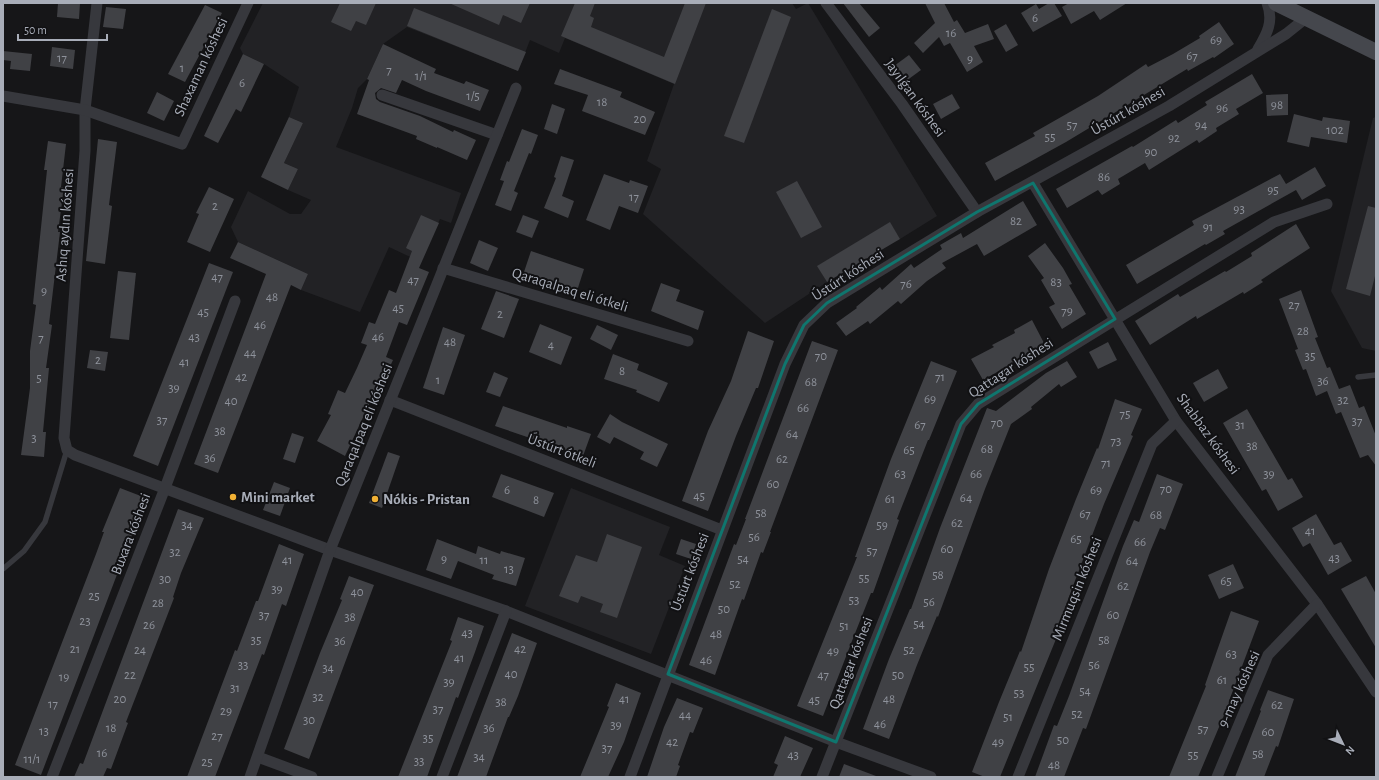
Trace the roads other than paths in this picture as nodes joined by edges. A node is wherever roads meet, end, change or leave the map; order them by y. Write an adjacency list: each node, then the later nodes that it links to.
1 (96, 3): 12 (street, Ashıq aydın kóshesi)
2 (248, 3): 12 (street, Shaxaman kóshesi)
3 (826, 3): 16 (street, Jayılǵan kóshesi)
4 (1267, 3): 7 (street)
5 (1276, 3): 6 (street)
6 (1306, 18): 7 (street, Ústúrt kóshesi); 8 (street)
7 (1257, 50): 14 (street, Ústúrt kóshesi)
8 (1376, 52)
9 (516, 88): 13 (street, Qaraqalpaq eli kóshesi)
10 (382, 95): 13 (street)
11 (3, 96): 12 (street)
12 (85, 110): 25 (street, Ashıq aydın kóshesi)
13 (497, 135): 17 (street, Qaraqalpaq eli kóshesi)
14 (1033, 182): 16 (street, Ústúrt kóshesi); 19 (street, Shabbaz kóshesi)
15 (1327, 204): 19 (street, Qattagar kóshesi)
16 (977, 212): 27 (street, Ústúrt kóshesi)
17 (443, 268): 20 (street, Qaraqalpaq eli ótkeli); 23 (street, Qaraqalpaq eli kóshesi)
18 (235, 301): 26 (street, Buxara kóshesi)
19 (1115, 319): 24 (street, Shabbaz kóshesi); 34 (street, Qattagar kóshesi)
20 (688, 341)
21 (1376, 375): 22 (lane)
22 (1358, 377)
23 (390, 400): 27 (street, Ústúrt ótkeli); 28 (street, Qaraqalpaq eli kóshesi)
24 (1176, 421): 30 (street, Shabbaz kóshesi); 43 (street, Mirmuqsin kóshesi)
25 (67, 450): 26 (street); 29 (lane)
26 (165, 488): 28 (street); 36 (street, Buxara kóshesi)
27 (722, 530): 32 (street, Ústúrt kóshesi)
28 (330, 550): 31 (street); 35 (street, Qaraqalpaq eli kóshesi)
29 (3, 569)
30 (1317, 604): 33 (street, Shabbaz kóshesi); 44 (street, 9-may kóshesi)
31 (506, 611): 32 (street); 39 (street)
32 (668, 674): 34 (street); 40 (street, Ústúrt kóshesi)
33 (1376, 692)
34 (836, 742): 41 (street, Qattagar kóshesi); 42 (street)
35 (258, 757): 37 (street, Qaraqalpaq eli kóshesi); 38 (street)
36 (52, 777)
37 (250, 777)
38 (312, 777)
39 (442, 777)
40 (630, 777)
41 (822, 777)
42 (931, 777)
43 (1018, 777)
44 (1217, 777)

